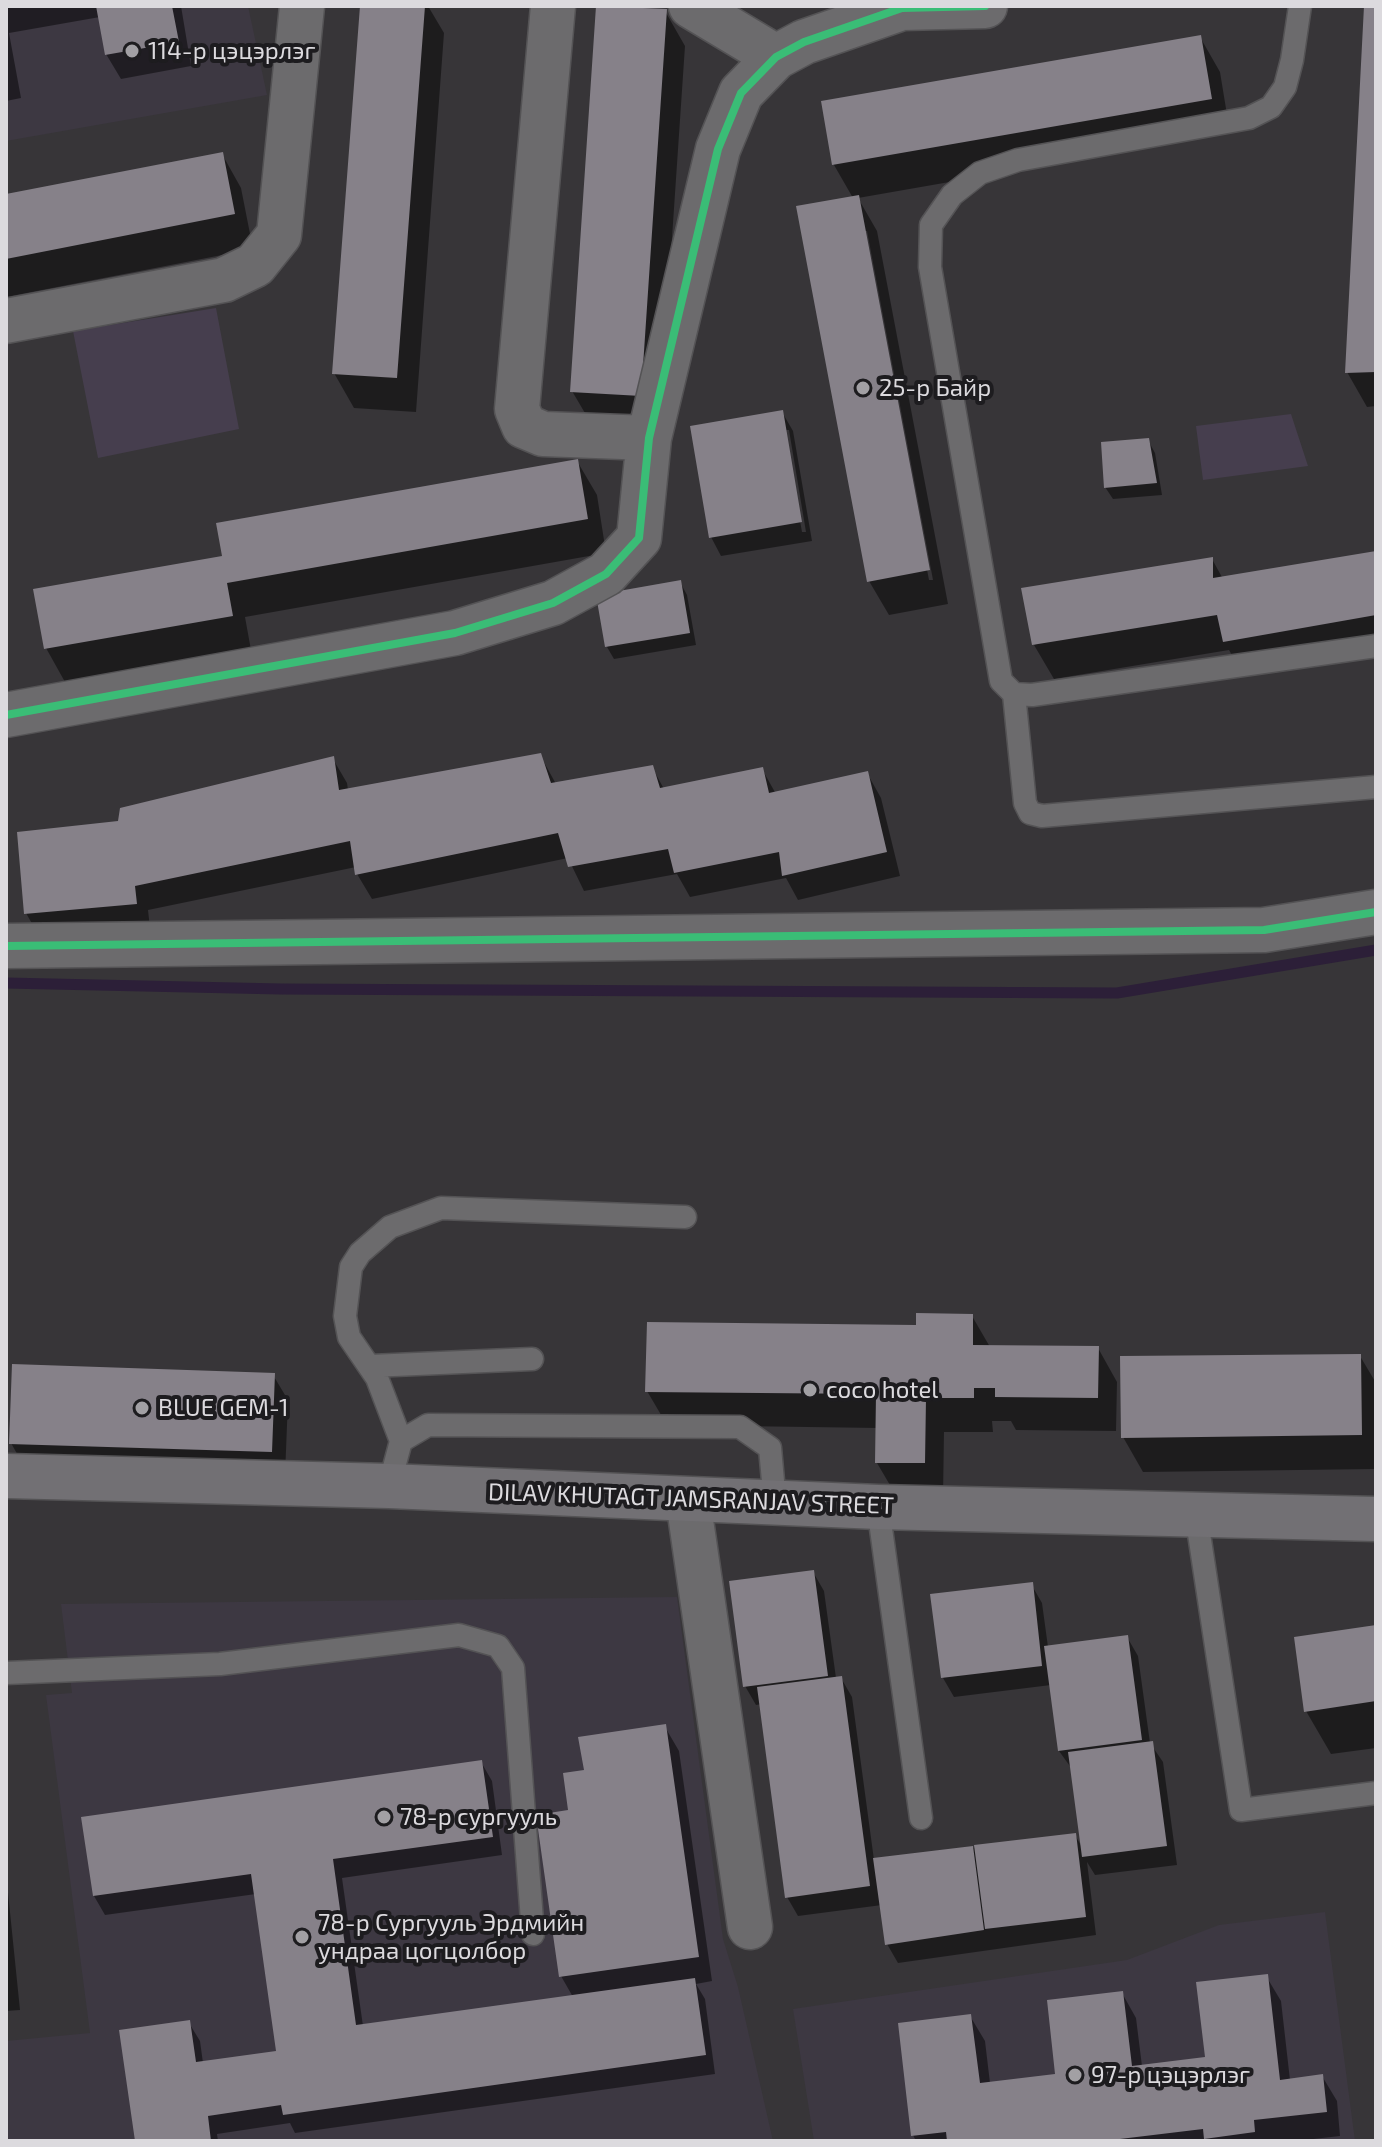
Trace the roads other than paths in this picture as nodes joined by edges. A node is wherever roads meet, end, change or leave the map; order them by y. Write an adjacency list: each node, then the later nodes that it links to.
1 (302, 6): 7 (street)
2 (553, 6): 8 (street)
3 (691, 6): 6 (street)
4 (985, 6): 6 (street)
5 (1300, 6): 10 (lane)
6 (776, 57): 8 (street)
7 (6, 321)
8 (649, 438): 11 (street)
9 (1376, 646): 10 (lane)
10 (1014, 694): 12 (lane)
11 (6, 714)
12 (1376, 787)
13 (1376, 912): 14 (street)
14 (6, 946)
15 (685, 1217): 17 (lane)
16 (532, 1359): 17 (lane)
17 (371, 1366): 18 (lane)
18 (401, 1441): 20 (lane); 22 (lane)
19 (6, 1476): 20 (main road, DILAV KHUTAGT JAMSRANJAV STREET)
20 (389, 1486): 21 (main road, DILAV KHUTAGT JAMSRANJAV STREET)
21 (688, 1500): 22 (main road, DILAV KHUTAGT JAMSRANJAV STREET); 29 (street)
22 (775, 1503): 23 (main road, DILAV KHUTAGT JAMSRANJAV STREET)
23 (878, 1507): 24 (main road, DILAV KHUTAGT JAMSRANJAV STREET); 28 (lane)
24 (1196, 1514): 25 (main road, DILAV KHUTAGT JAMSRANJAV STREET); 27 (lane)
25 (1376, 1519)
26 (6, 1673): 30 (lane)
27 (1376, 1793)
28 (921, 1818)
29 (750, 1927)
30 (533, 1934)

